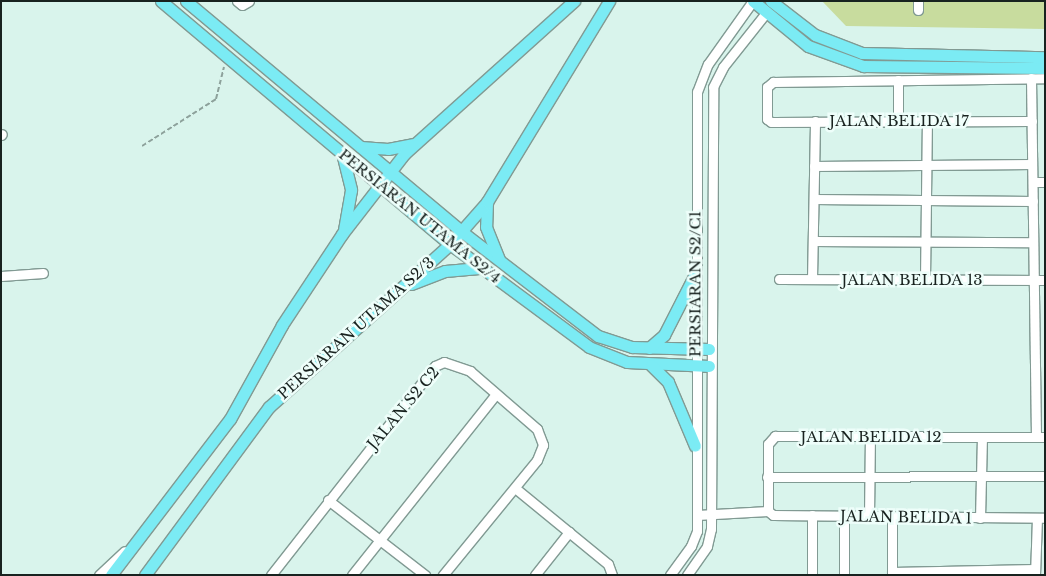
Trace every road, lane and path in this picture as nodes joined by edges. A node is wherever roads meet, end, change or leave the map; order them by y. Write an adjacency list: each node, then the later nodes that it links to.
1 (161, 1): 11 (main road, PERSIARAN UTAMA S2/4)
2 (186, 1): 22 (main road, PERSIARAN UTAMA S2/4)
3 (237, 1): 4 (street)
4 (249, 1)
5 (574, 1): 20 (main road)
6 (609, 1): 34 (main road, PERSIARAN UTAMA S2/3)
7 (753, 2): 9 (main road); 45 (street, PERSIARAN S2/C1)
8 (774, 2): 9 (main road); 10 (main road)
9 (765, 14): 12 (main road); 54 (street, PERSIARAN S2/C1)
10 (1045, 57)
11 (226, 58): 21 (path); 23 (main road, PERSIARAN UTAMA S2/4)
12 (1045, 68)
13 (1031, 78): 14 (street); 15 (street); 16 (street)
14 (1045, 78)
15 (898, 80): 17 (street, JALAN BELIDA 17); 18 (street)
16 (1032, 120): 19 (street, JALAN BELIDA 17); 25 (street)
17 (815, 121): 18 (street, JALAN BELIDA 17); 26 (street)
18 (898, 121): 19 (street, JALAN BELIDA 17)
19 (927, 121): 24 (street)
20 (413, 144): 22 (main road); 27 (main road)
21 (142, 146)
22 (361, 147): 27 (main road, PERSIARAN UTAMA S2/4)
23 (341, 151): 30 (main road, PERSIARAN UTAMA S2/4); 36 (main road)
24 (927, 164): 25 (street); 26 (street); 32 (street)
25 (1032, 164): 28 (street)
26 (814, 166): 31 (street)
27 (390, 172): 30 (main road); 35 (main road, PERSIARAN UTAMA S2/4)
28 (1033, 182): 29 (street); 33 (street)
29 (1045, 182)
30 (380, 186): 36 (main road); 40 (main road, PERSIARAN UTAMA S2/4)
31 (814, 199): 32 (street); 37 (street)
32 (926, 200): 33 (street); 38 (street)
33 (1033, 201): 39 (street)
34 (487, 202): 35 (main road, PERSIARAN UTAMA S2/3); 41 (main road)
35 (461, 231): 40 (main road, PERSIARAN UTAMA S2/3); 41 (main road, PERSIARAN UTAMA S2/4)
36 (342, 234): 79 (main road)
37 (813, 241): 38 (street); 47 (street)
38 (925, 241): 39 (street); 48 (street)
39 (1033, 242): 49 (street)
40 (450, 244): 42 (main road, PERSIARAN UTAMA S2/4); 51 (main road, PERSIARAN UTAMA S2/3)
41 (501, 263): 52 (main road, PERSIARAN UTAMA S2/4)
42 (482, 268): 51 (main road); 55 (main road, PERSIARAN UTAMA S2/4)
43 (43, 273): 44 (street)
44 (1, 276)
45 (694, 276): 52 (main road); 53 (street, PERSIARAN S2/C1)
46 (779, 279): 47 (street, JALAN BELIDA 13)
47 (812, 279): 48 (street, JALAN BELIDA 13)
48 (925, 280): 49 (street, JALAN BELIDA 13)
49 (1034, 280): 50 (street, JALAN BELIDA 13); 61 (street)
50 (1045, 280)
51 (405, 286): 85 (main road, PERSIARAN UTAMA S2/3)
52 (649, 348): 53 (main road, PERSIARAN UTAMA S2/4)
53 (694, 349): 54 (main road, PERSIARAN UTAMA S2/4); 56 (street, PERSIARAN S2/C1)
54 (709, 349): 57 (street, PERSIARAN S2/C1)
55 (650, 365): 56 (main road, PERSIARAN UTAMA S2/4); 62 (main road)
56 (695, 366): 57 (main road, PERSIARAN UTAMA S2/4); 62 (street, PERSIARAN S2/C1)
57 (709, 366): 71 (street, PERSIARAN S2/C1)
58 (496, 394): 67 (street, JALAN S2 C2); 68 (street, JALAN S2 C2); 80 (street)
59 (870, 437): 60 (street, JALAN BELIDA 12); 65 (street, JALAN BELIDA 12); 66 (street)
60 (982, 437): 61 (street, JALAN BELIDA 12); 63 (street)
61 (1040, 437)
62 (695, 446): 70 (street, PERSIARAN S2/C1)
63 (981, 476): 64 (street); 66 (street); 76 (street)
64 (1045, 476)
65 (767, 477): 66 (street); 69 (street, JALAN BELIDA 12)
66 (870, 477): 74 (street)
67 (515, 488): 78 (street); 89 (street)
68 (328, 500): 80 (street); 86 (street, JALAN S2 C2)
69 (768, 511): 71 (street, JALAN BELIDA 1); 72 (street, JALAN BELIDA 1)
70 (697, 515): 71 (street, JALAN BELIDA 1); 92 (street, PERSIARAN S2/C1)
71 (711, 515): 93 (street, PERSIARAN S2/C1)
72 (812, 515): 73 (street, JALAN BELIDA 1); 94 (street)
73 (844, 516): 74 (street, JALAN BELIDA 1); 95 (street)
74 (869, 516): 75 (street, JALAN BELIDA 1)
75 (892, 517): 76 (street, JALAN BELIDA 1); 82 (street)
76 (980, 518): 77 (street, JALAN BELIDA 1)
77 (1041, 518): 81 (street)
78 (569, 532): 90 (street); 91 (street)
79 (140, 539): 83 (street); 84 (main road)
80 (379, 540): 87 (street); 88 (street)
81 (1035, 572): 82 (street)
82 (892, 574)
83 (99, 575)
84 (111, 575)
85 (145, 575)
86 (271, 575)
87 (352, 575)
88 (425, 575)
89 (443, 575)
90 (535, 575)
91 (612, 575)
92 (670, 575)
93 (687, 575)
94 (812, 575)
95 (844, 575)

